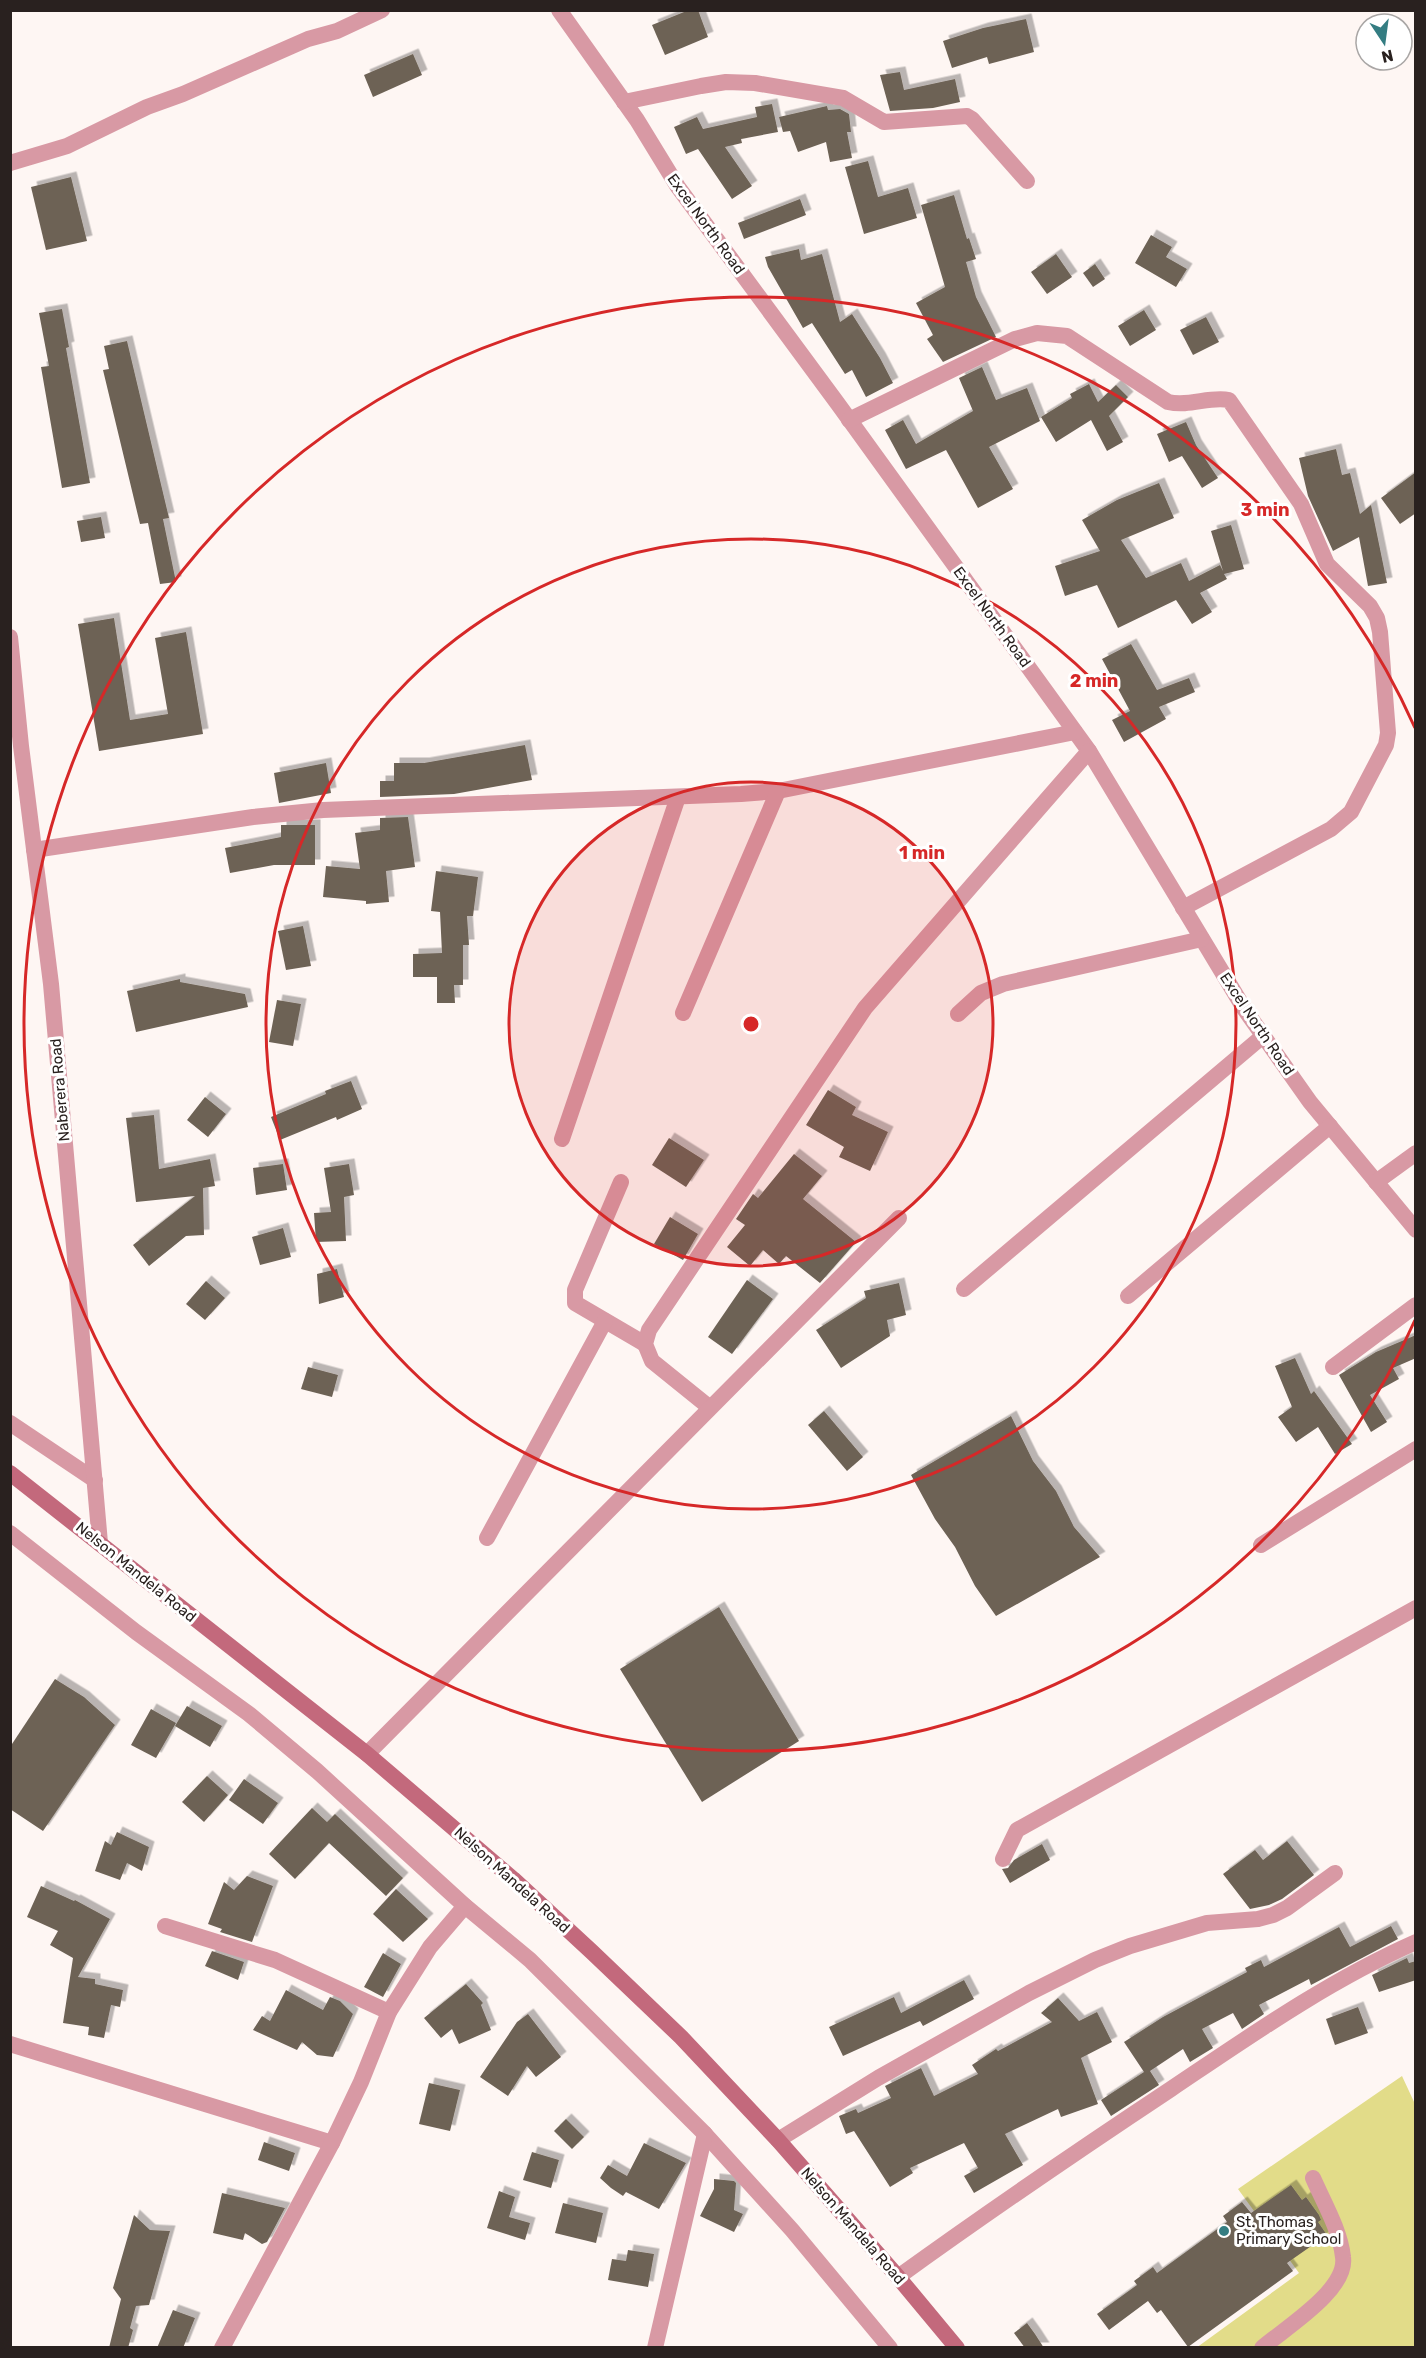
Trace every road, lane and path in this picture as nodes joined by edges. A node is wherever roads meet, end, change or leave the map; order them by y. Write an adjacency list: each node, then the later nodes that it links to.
1 (382, 10): 4 (street)
2 (559, 10): 3 (street, Excel North Road)
3 (624, 102): 5 (street); 6 (street, Excel North Road)
4 (10, 163)
5 (1027, 180)
6 (849, 420): 8 (street, Excel North Road); 13 (street)
7 (10, 637): 12 (street, Naberera Road)
8 (1075, 732): 9 (street, Excel North Road); 10 (street)
9 (1089, 751): 13 (street, Excel North Road); 29 (street)
10 (778, 791): 11 (street); 15 (street)
11 (678, 797): 12 (street); 19 (street)
12 (34, 850): 35 (street, Naberera Road)
13 (1183, 908): 14 (street, Excel North Road)
14 (1202, 939): 16 (street); 17 (street, Excel North Road)
15 (683, 1013)
16 (958, 1014)
17 (1263, 1036): 18 (street, Excel North Road); 25 (street)
18 (1329, 1126): 22 (street, Excel North Road); 26 (street)
19 (562, 1139)
20 (1416, 1153): 22 (street)
21 (621, 1182): 28 (street)
22 (1376, 1182): 24 (street, Excel North Road)
23 (899, 1218): 31 (street)
24 (1416, 1230)
25 (964, 1289)
26 (1128, 1296)
27 (1416, 1305): 30 (street)
28 (605, 1321): 29 (street); 37 (street)
29 (645, 1344): 31 (street)
30 (1333, 1367)
31 (709, 1407): 41 (street)
32 (10, 1423): 35 (street)
33 (1416, 1449): 39 (street)
34 (10, 1473): 38 (main road, Nelson Mandela Road)
35 (95, 1480): 38 (street, Naberera Road)
36 (10, 1533): 44 (street)
37 (488, 1538)
38 (100, 1543): 41 (main road, Nelson Mandela Road)
39 (1261, 1545)
40 (1416, 1608): 42 (street)
41 (367, 1754): 50 (main road, Nelson Mandela Road)
42 (1003, 1859)
43 (1335, 1873): 50 (street)
44 (465, 1906): 47 (street); 49 (street)
45 (165, 1926): 47 (street)
46 (1416, 1942): 53 (street)
47 (389, 2012): 51 (street)
48 (10, 2044): 51 (street)
49 (705, 2134): 55 (street); 56 (street)
50 (778, 2140): 53 (main road, Nelson Mandela Road)
51 (332, 2143): 54 (street)
52 (1313, 2178): 58 (street)
53 (898, 2277): 57 (main road, Nelson Mandela Road)
54 (222, 2348)
55 (655, 2348)
56 (890, 2348)
57 (957, 2348)
58 (1262, 2348)

